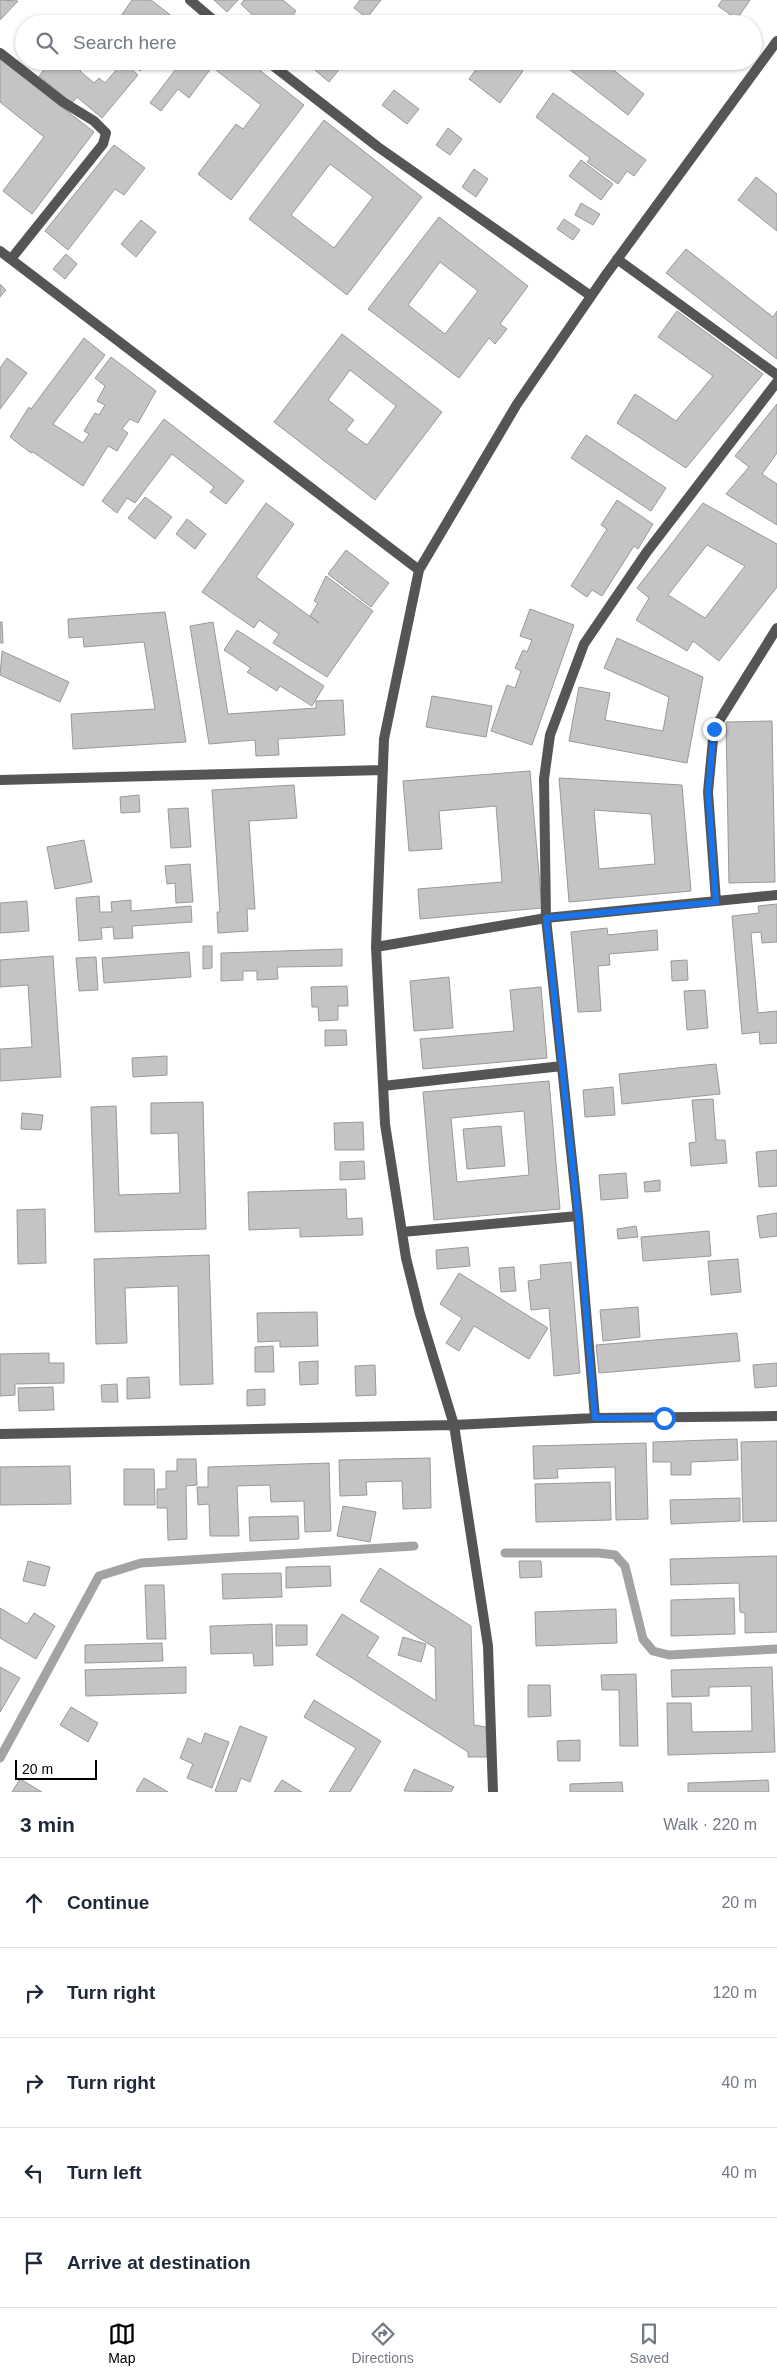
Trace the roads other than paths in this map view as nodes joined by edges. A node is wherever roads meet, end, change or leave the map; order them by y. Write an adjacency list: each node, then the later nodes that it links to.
1 (192, 1): 2 (street)
2 (208, 15)
3 (777, 41): 5 (street)
4 (0, 53): 6 (street)
5 (762, 61)
6 (15, 65)
7 (22, 70): 11 (street)
8 (279, 70): 13 (street)
9 (756, 70): 12 (street)
10 (0, 251): 11 (street)
11 (10, 259): 16 (street)
12 (617, 259): 13 (street); 14 (street)
13 (591, 296): 16 (street)
14 (777, 375)
15 (777, 382): 22 (street)
16 (419, 570): 18 (street)
17 (777, 628): 21 (street)
18 (383, 770): 19 (street); 23 (street)
19 (0, 780)
20 (777, 895): 21 (street)
21 (716, 902): 22 (street)
22 (546, 918): 23 (street); 24 (street)
23 (376, 947): 25 (street)
24 (562, 1066): 25 (street); 26 (street)
25 (383, 1086): 27 (street)
26 (578, 1216): 27 (street); 29 (street)
27 (402, 1232): 30 (street)
28 (777, 1416): 29 (street)
29 (595, 1418): 30 (street)
30 (454, 1425): 31 (street); 32 (street)
31 (0, 1434)
32 (493, 1792)

